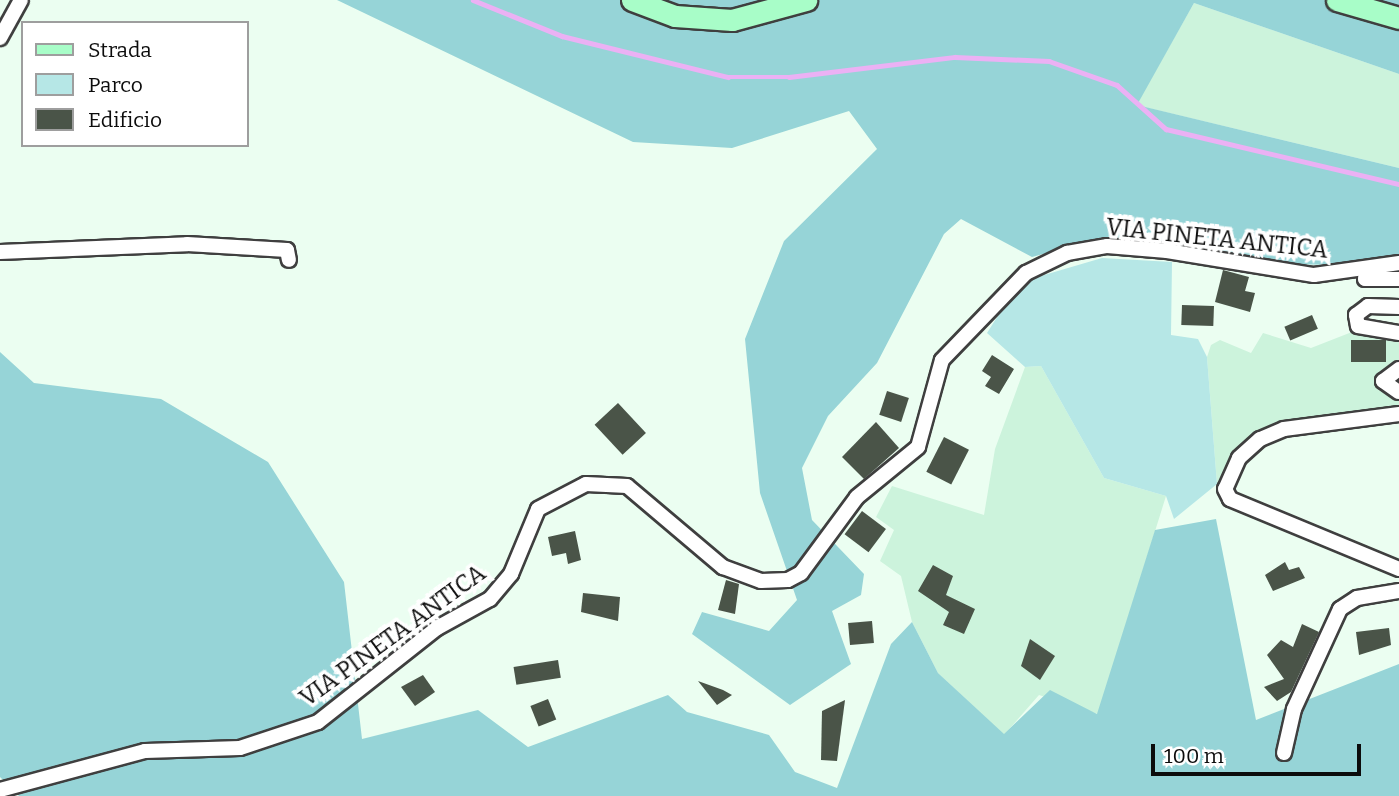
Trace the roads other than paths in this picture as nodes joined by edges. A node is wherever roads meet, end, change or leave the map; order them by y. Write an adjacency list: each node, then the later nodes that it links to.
1 (22, 0): 6 (street)
2 (632, 0): 3 (street)
3 (806, 0)
4 (1337, 0): 5 (street)
5 (1399, 18)
6 (0, 38)
7 (0, 252): 8 (street)
8 (289, 260)
9 (1399, 263): 10 (street, VIA PINETA ANTICA)
10 (1367, 270): 11 (street); 20 (street, VIA PINETA ANTICA)
11 (1399, 279)
12 (1399, 307): 13 (street)
13 (1399, 333)
14 (1399, 369): 15 (street)
15 (1399, 391)
16 (1399, 414): 17 (street)
17 (1399, 569)
18 (1399, 591): 19 (street)
19 (1284, 753)
20 (0, 790)

